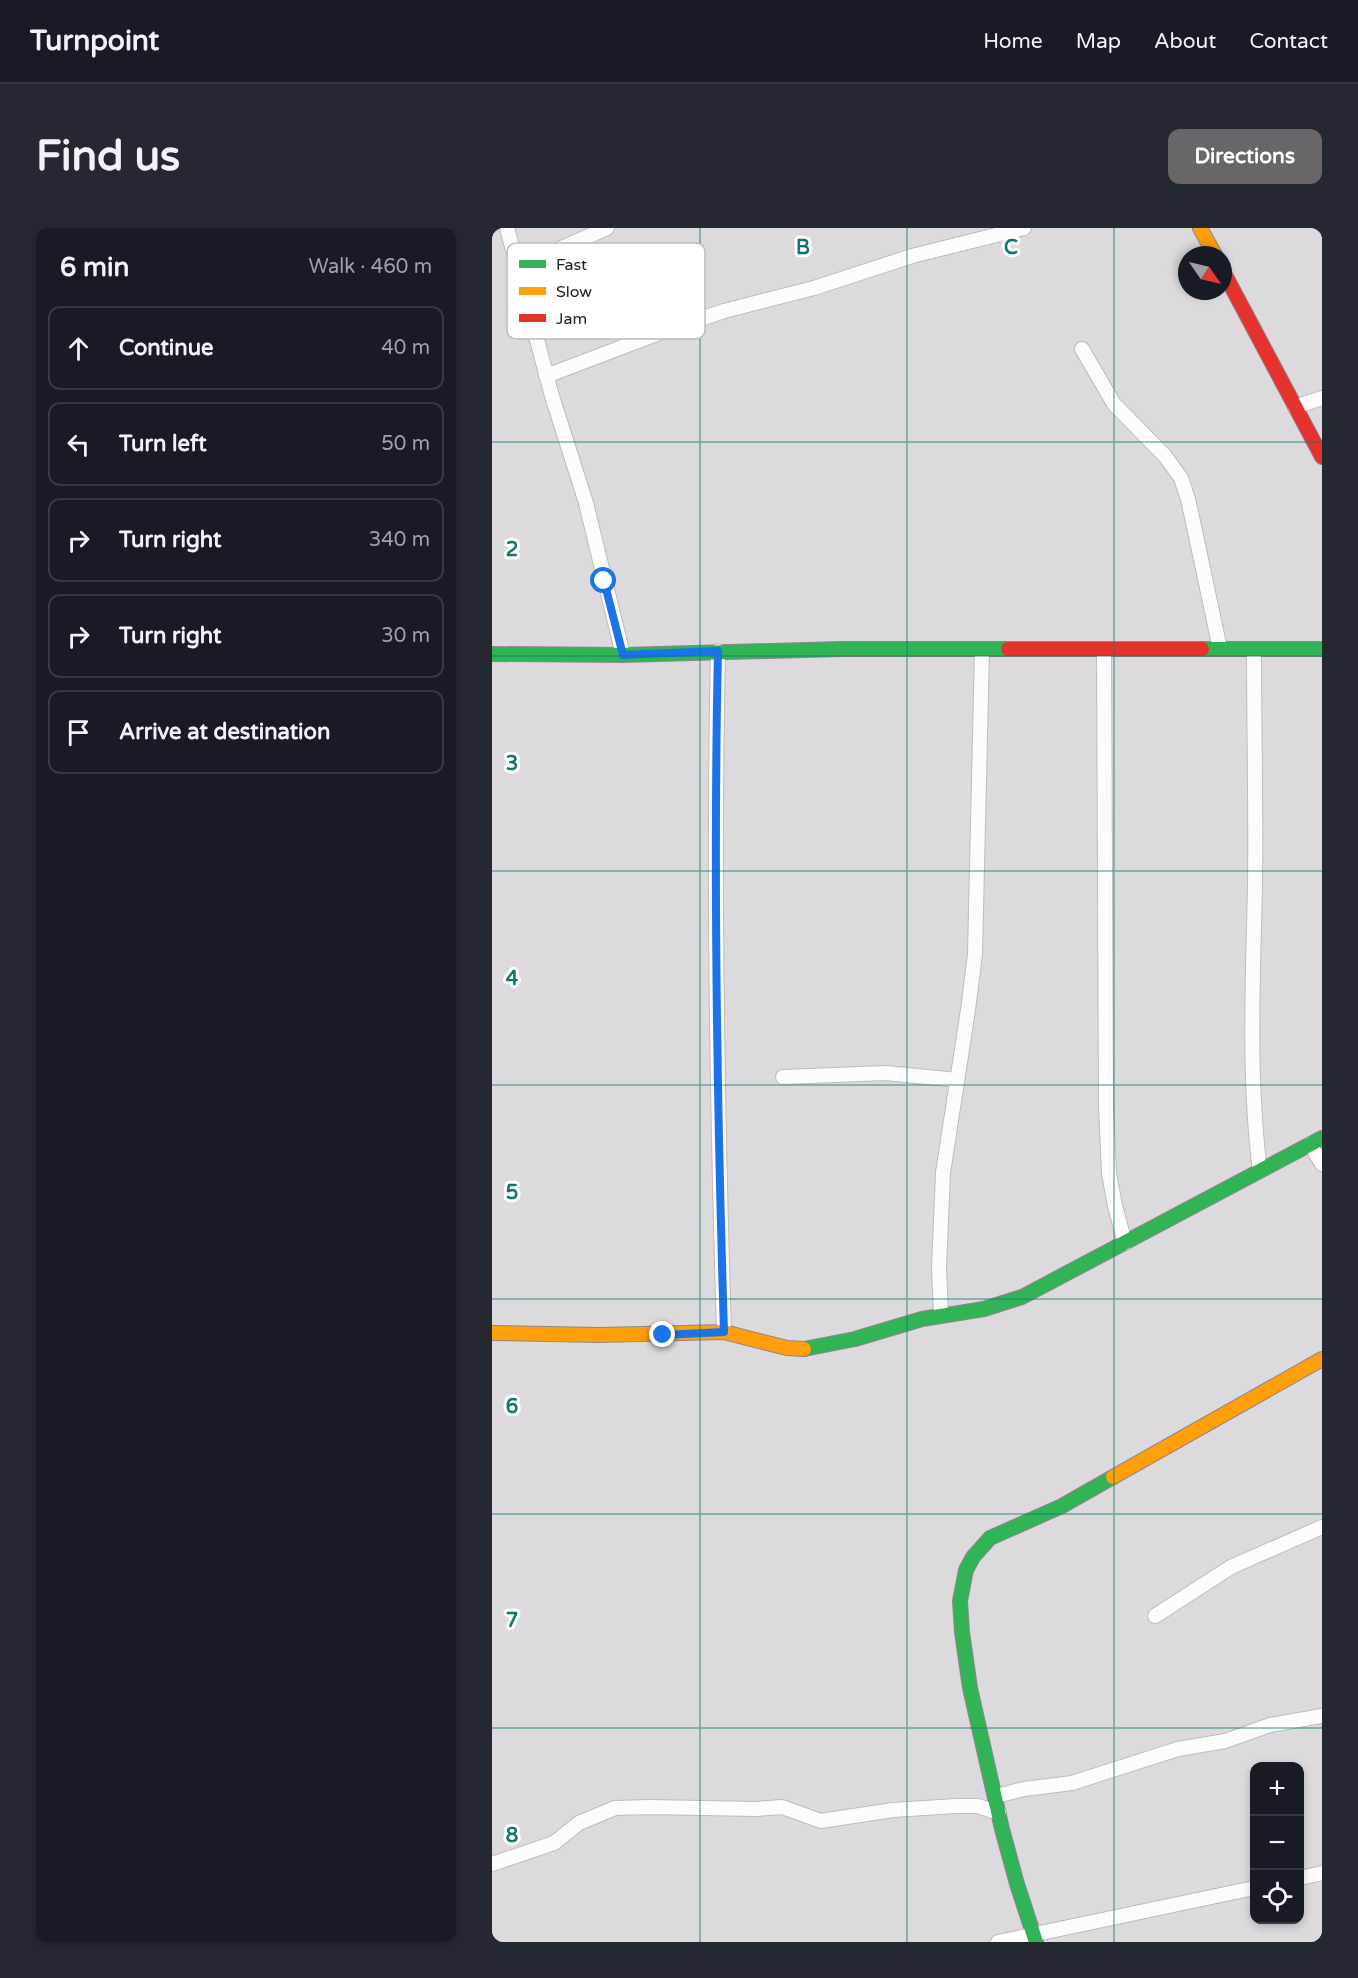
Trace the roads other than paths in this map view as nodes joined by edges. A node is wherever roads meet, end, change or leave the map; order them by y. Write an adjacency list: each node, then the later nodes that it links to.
1 (507, 228): 5 (street)
2 (607, 228): 6 (street)
3 (1024, 228): 9 (street)
4 (1200, 228): 7 (street)
5 (511, 243)
6 (573, 243)
7 (1210, 246)
8 (1232, 288): 15 (street)
9 (705, 318)
10 (537, 339): 13 (street)
11 (644, 339): 13 (street)
12 (1082, 349): 17 (street)
13 (546, 375): 24 (street)
14 (1322, 398): 15 (street)
15 (1295, 407): 16 (street)
16 (1322, 457)
17 (1220, 649): 18 (street); 21 (street)
18 (1254, 649): 19 (street); 29 (street)
19 (1322, 649)
20 (982, 650): 21 (street); 22 (street); 26 (street)
21 (1104, 650): 30 (street)
22 (718, 651): 24 (street); 32 (street)
23 (492, 654): 24 (street)
24 (623, 655)
25 (783, 1077): 26 (street)
26 (957, 1080): 31 (street)
27 (1316, 1141): 28 (street); 29 (street)
28 (1322, 1164)
29 (1260, 1171): 30 (street)
30 (1125, 1243): 31 (street)
31 (941, 1315): 32 (street)
32 (724, 1332): 33 (street)
33 (492, 1333)
34 (1322, 1359): 38 (street)
35 (1322, 1527): 36 (street)
36 (1155, 1616)
37 (1322, 1716): 38 (street)
38 (996, 1796): 39 (street)
39 (999, 1813): 40 (street); 44 (street)
40 (492, 1864)
41 (1322, 1873): 42 (street)
42 (1304, 1877)
43 (1250, 1889): 44 (street)
44 (1035, 1938): 45 (street)
45 (998, 1942)

